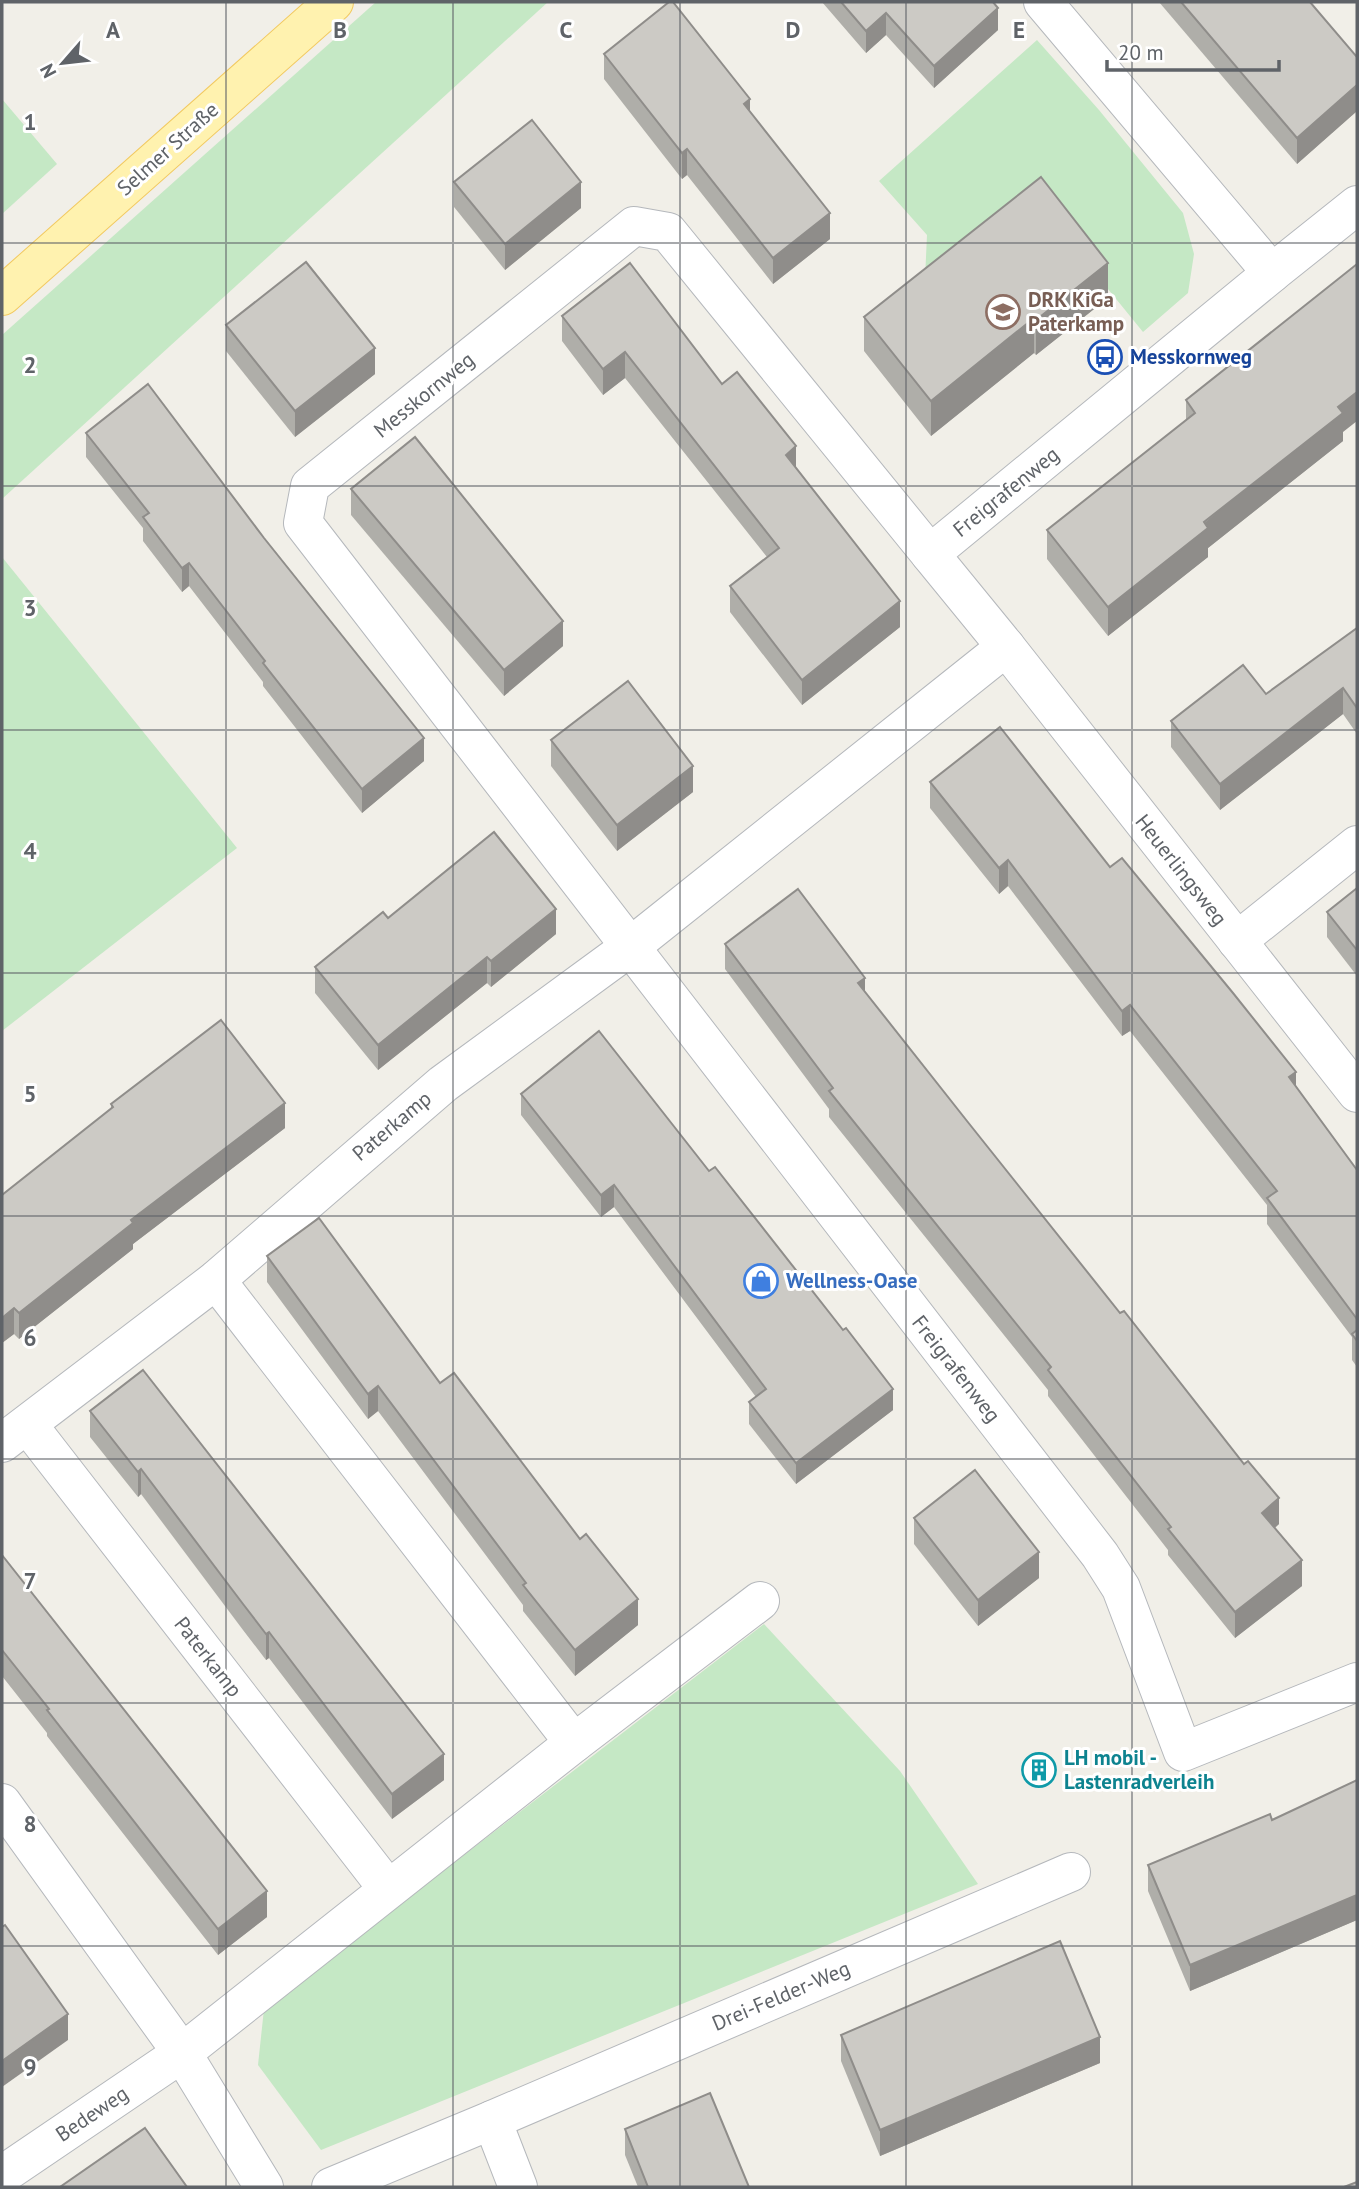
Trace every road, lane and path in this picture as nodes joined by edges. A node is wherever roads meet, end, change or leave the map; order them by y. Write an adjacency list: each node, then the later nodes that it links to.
1 (334, 2): 5 (main road, Selmer Straße)
2 (1043, 2): 4 (street)
3 (1357, 205): 4 (street, Freigrafenweg)
4 (1272, 273): 6 (street, Freigrafenweg)
5 (2, 296)
6 (930, 554): 7 (street); 10 (street, Messkornweg)
7 (1006, 647): 9 (street, Heuerlingsweg); 10 (street)
8 (1357, 845): 9 (street)
9 (1237, 941): 11 (street, Heuerlingsweg)
10 (630, 947): 12 (street, Paterkamp); 15 (street, Freigrafenweg)
11 (1357, 1093)
12 (216, 1280): 13 (street, Paterkamp); 16 (street)
13 (15, 1434): 19 (street, Paterkamp)
14 (760, 1601): 16 (street)
15 (1357, 1682)
16 (573, 1743): 19 (street)
17 (2, 1803): 20 (street)
18 (1071, 1872): 21 (street, Drei-Felder-Weg)
19 (388, 1889): 20 (street)
20 (182, 2053): 22 (street, Bedeweg); 23 (street)
21 (492, 2120): 24 (street); 25 (street)
22 (2, 2175)
23 (264, 2187)
24 (331, 2187)
25 (518, 2187)

